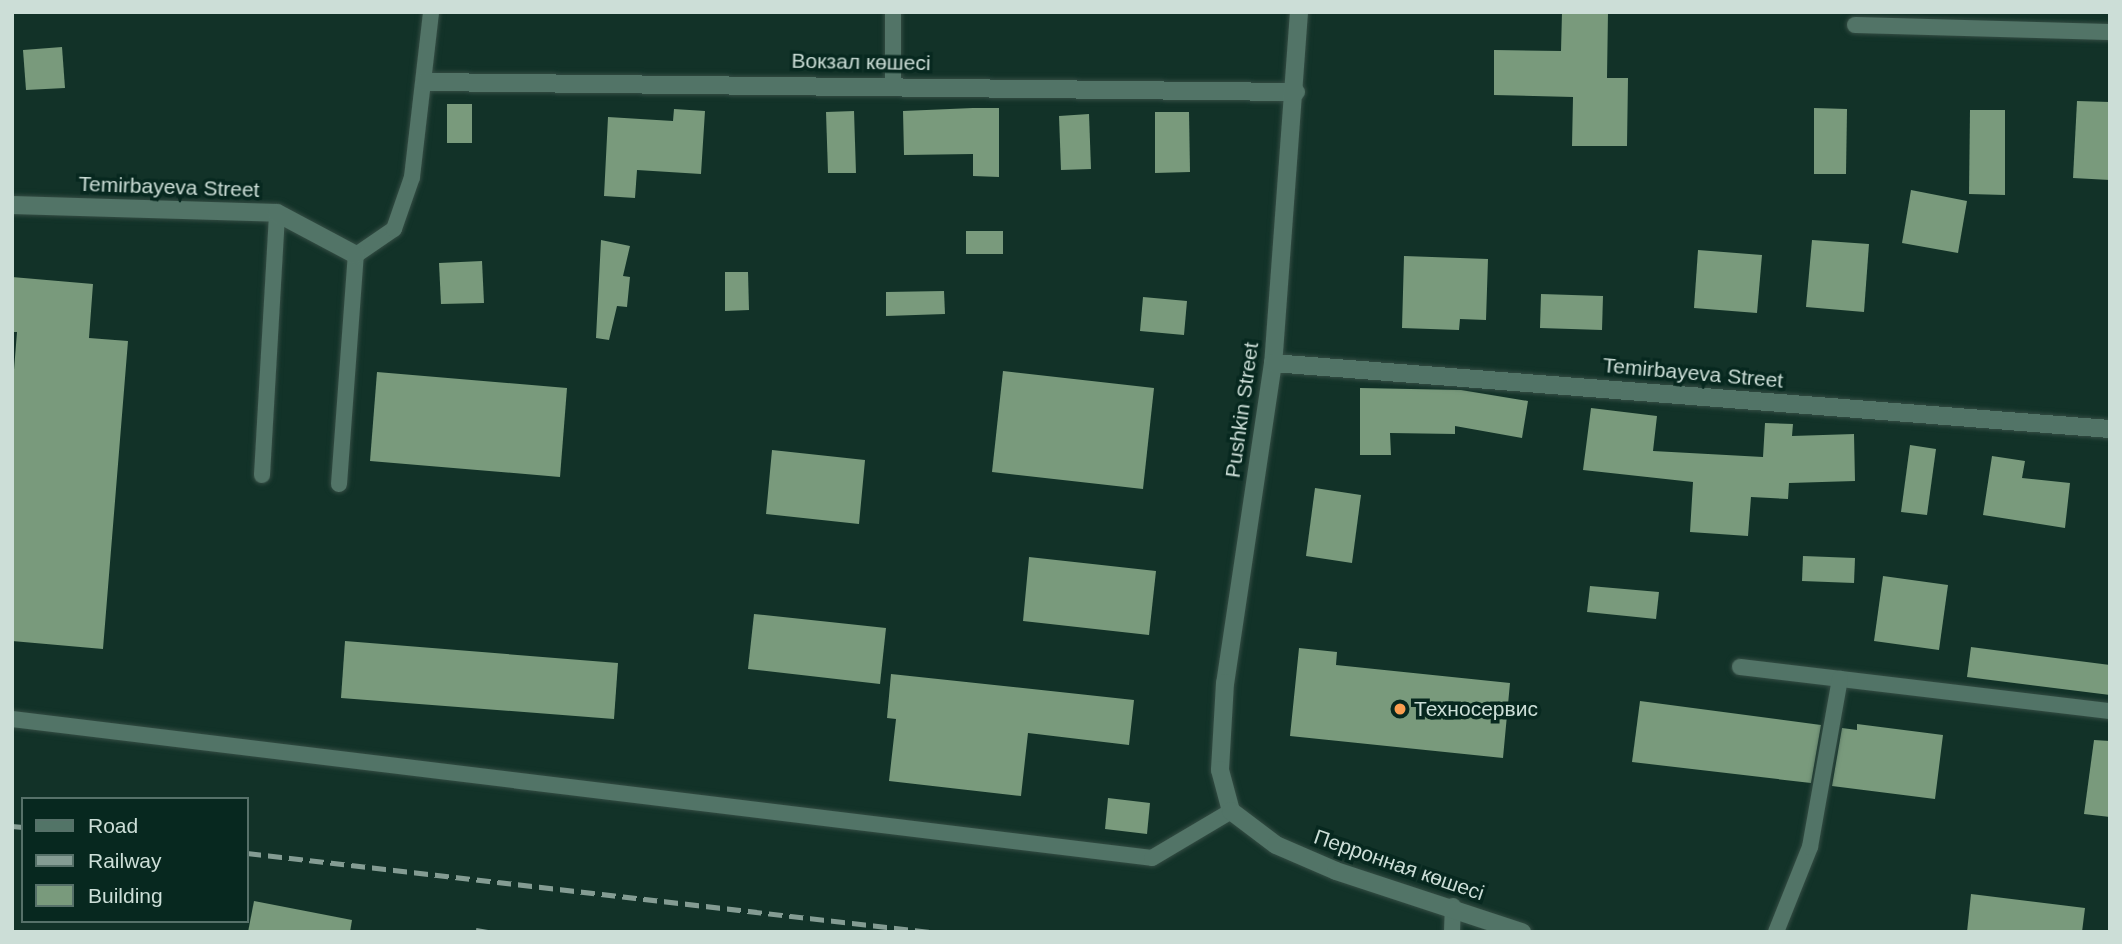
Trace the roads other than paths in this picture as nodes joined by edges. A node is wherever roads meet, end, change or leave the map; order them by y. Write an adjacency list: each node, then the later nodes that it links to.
1 (431, 12): 7 (lane)
2 (893, 12): 8 (lane)
3 (1298, 12): 9 (street, Pushkin Street)
4 (1992, 20): 5 (lane); 6 (lane)
5 (1855, 25)
6 (2110, 32)
7 (425, 82): 8 (street, Вокзал көшесі); 12 (lane)
8 (893, 85): 9 (street, Вокзал көшесі)
9 (1296, 92): 13 (street, Pushkin Street)
10 (12, 205): 11 (street, Temirbayeva Street)
11 (277, 213): 12 (street, Temirbayeva Street); 15 (lane)
12 (356, 256): 16 (lane)
13 (1273, 363): 14 (street, Temirbayeva Street); 21 (street, Pushkin Street)
14 (2110, 429)
15 (262, 475)
16 (339, 484)
17 (1740, 667): 18 (lane)
18 (1840, 679): 19 (lane); 25 (lane)
19 (2110, 712)
20 (12, 719): 21 (lane)
21 (1231, 811): 22 (street, Перронная көшесі)
22 (1454, 906): 23 (lane); 24 (street, Перронная көшесі)
23 (1451, 932)
24 (1522, 932)
25 (1776, 932)

